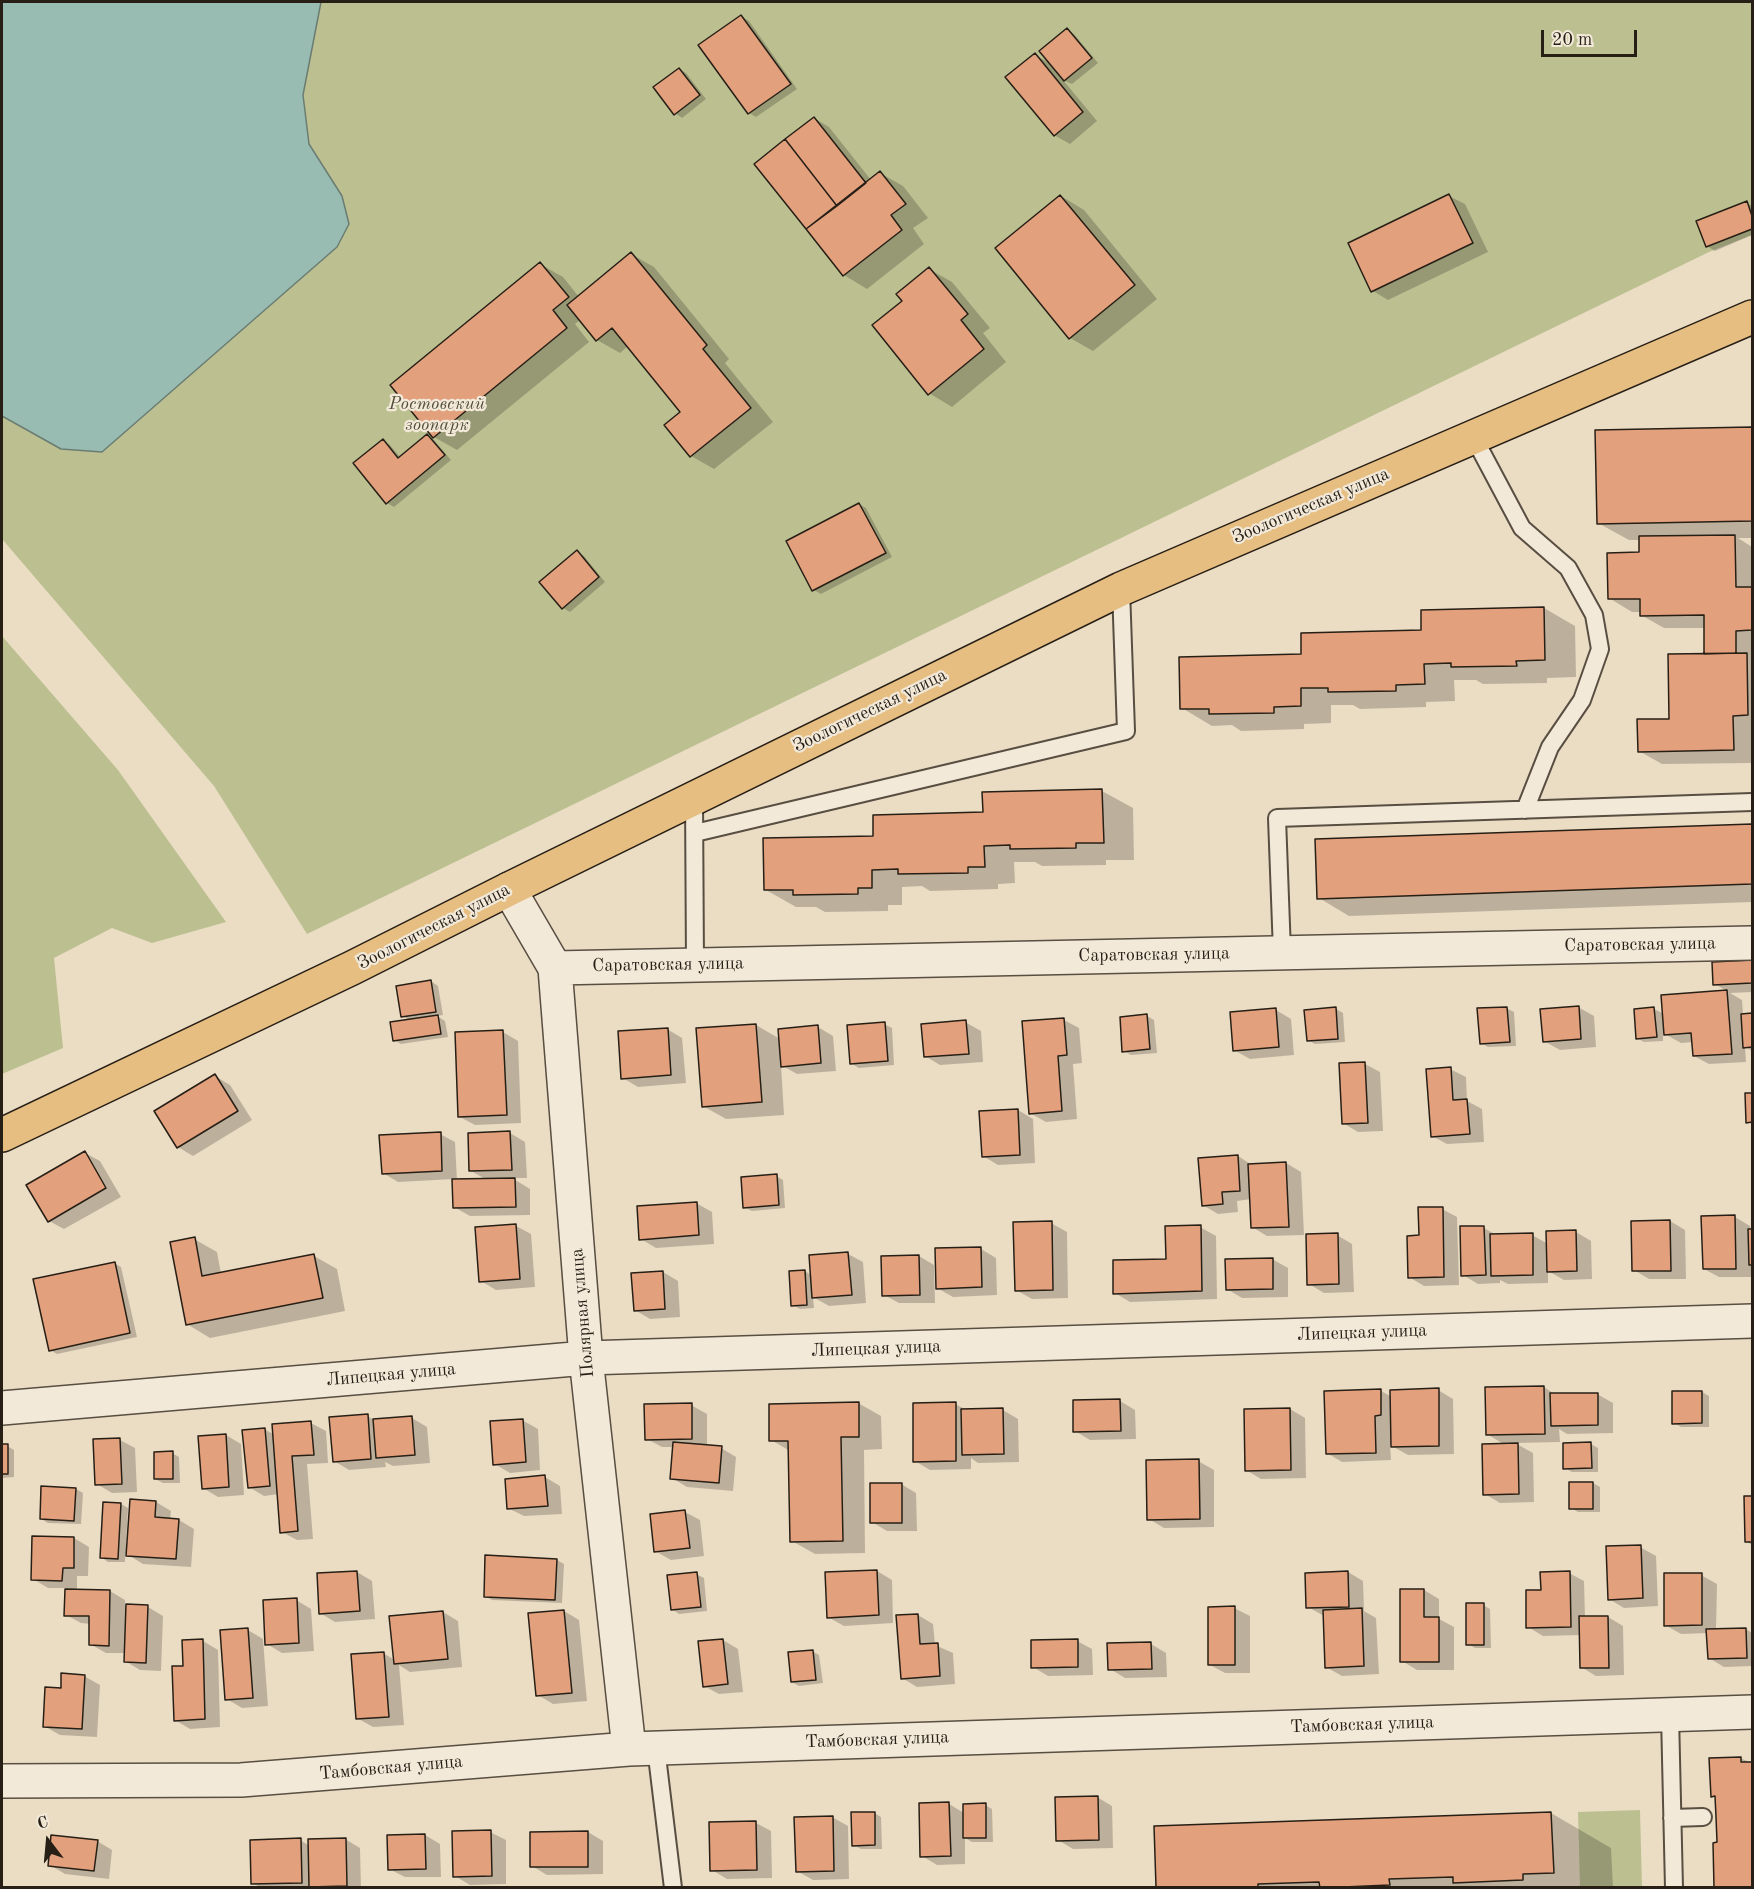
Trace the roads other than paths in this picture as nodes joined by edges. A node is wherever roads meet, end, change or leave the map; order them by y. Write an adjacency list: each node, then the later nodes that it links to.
1 (1752, 317): 2 (main road, Зоологическая улица)
2 (1473, 436): 3 (main road, Зоологическая улица); 6 (lane)
3 (1120, 589): 4 (main road, Зоологическая улица); 7 (lane)
4 (694, 797): 7 (lane); 8 (main road, Зоологическая улица)
5 (1752, 802): 6 (lane)
6 (1525, 810): 10 (lane)
7 (695, 833): 11 (lane)
8 (509, 889): 12 (street, Полярная улица); 13 (main road, Зоологическая улица)
9 (1752, 943): 10 (street, Саратовская улица)
10 (1282, 952): 11 (street, Саратовская улица)
11 (695, 965): 12 (street, Саратовская улица)
12 (555, 968): 15 (street, Полярная улица)
13 (2, 1135)
14 (1752, 1321): 15 (street, Липецкая улица)
15 (586, 1358): 16 (street, Липецкая улица); 19 (street, Полярная улица)
16 (2, 1408)
17 (1752, 1712): 18 (street, Тамбовская улица)
18 (1670, 1714): 19 (street, Тамбовская улица); 22 (lane)
19 (642, 1748): 20 (street, Тамбовская улица); 23 (lane)
20 (2, 1781)
21 (1703, 1817): 22 (lane)
22 (1672, 1818): 24 (lane)
23 (673, 1887)
24 (1674, 1887)

